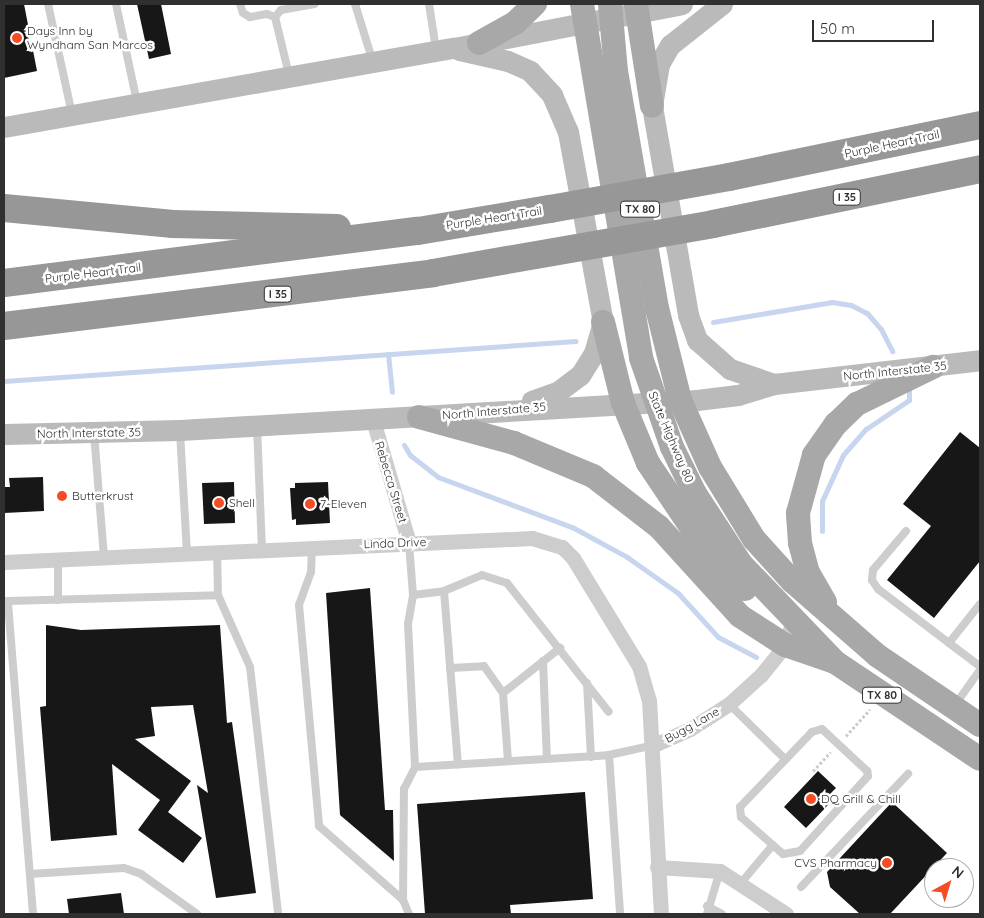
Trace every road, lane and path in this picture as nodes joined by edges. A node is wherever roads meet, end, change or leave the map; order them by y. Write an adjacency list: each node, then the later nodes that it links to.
1 (48, 4): 20 (lane)
2 (116, 4): 18 (lane)
3 (240, 4): 13 (lane)
4 (314, 4): 13 (lane)
5 (355, 4): 16 (lane)
6 (429, 4): 15 (lane)
7 (535, 4): 14 (main road)
8 (682, 4): 10 (main road)
9 (722, 4): 19 (main road)
10 (636, 7): 11 (main road); 19 (main road)
11 (610, 10): 12 (main road); 33 (main road, State Highway 80 / TX 80)
12 (582, 12): 14 (main road); 32 (main road, State Highway 80 / TX 80)
13 (275, 17): 17 (lane)
14 (480, 43): 15 (main road)
15 (445, 50): 16 (main road); 27 (main road)
16 (373, 62): 17 (main road)
17 (290, 77): 18 (main road)
18 (137, 103): 20 (main road)
19 (652, 106): 31 (main road)
20 (73, 116): 22 (main road)
21 (980, 124): 25 (highway, Purple Heart Trail)
22 (4, 127)
23 (980, 169): 28 (highway, I 35)
24 (4, 208): 25 (highway)
25 (418, 231): 26 (highway, Purple Heart Trail)
26 (4, 283)
27 (603, 322): 34 (main road); 35 (main road)
28 (4, 326)
29 (980, 360): 30 (main road, North Interstate 35)
30 (933, 367): 31 (main road, North Interstate 35); 57 (main road)
31 (774, 384): 33 (main road, North Interstate 35)
32 (654, 400): 33 (main road, North Interstate 35); 34 (main road, North Interstate 35); 56 (main road, State Highway 80 / TX 80)
33 (680, 400): 57 (main road, State Highway 80 / TX 80)
34 (623, 403): 35 (main road, North Interstate 35); 56 (main road)
35 (508, 410): 36 (main road, North Interstate 35)
36 (420, 417): 37 (main road, North Interstate 35); 59 (main road)
37 (373, 420): 38 (main road, North Interstate 35); 43 (street, Rebecca Street)
38 (257, 426): 39 (main road, North Interstate 35); 45 (lane)
39 (180, 430): 40 (main road, North Interstate 35); 47 (lane)
40 (94, 433): 41 (main road, North Interstate 35); 48 (lane)
41 (4, 434)
42 (906, 531): 58 (lane)
43 (409, 543): 44 (street, Linda Drive); 53 (lane); 72 (street, Linda Drive)
44 (312, 546): 45 (street, Linda Drive); 88 (lane)
45 (262, 548): 46 (street, Linda Drive)
46 (217, 551): 47 (street, Linda Drive); 52 (lane)
47 (187, 552): 48 (street, Linda Drive)
48 (104, 556): 49 (street, Linda Drive)
49 (58, 559): 50 (street, Linda Drive); 54 (lane)
50 (4, 562)
51 (444, 591): 53 (lane); 60 (lane); 63 (lane)
52 (218, 595): 54 (lane); 92 (lane)
53 (412, 595): 80 (lane)
54 (58, 600): 85 (lane)
55 (980, 604): 58 (lane)
56 (794, 618): 59 (street, Bugg Lane); 62 (main road, State Highway 80 / TX 80); 71 (main road)
57 (837, 623): 68 (main road, State Highway 80 / TX 80)
58 (949, 643): 64 (lane)
59 (785, 645): 62 (main road); 67 (street, Bugg Lane)
60 (560, 648): 61 (lane); 65 (lane)
61 (543, 661): 66 (lane); 75 (lane)
62 (835, 662): 77 (main road, State Highway 80 / TX 80)
63 (450, 668): 66 (lane); 79 (lane)
64 (980, 668): 68 (lane)
65 (587, 683): 69 (lane); 74 (lane)
66 (504, 693): 78 (lane)
67 (729, 704): 72 (street, Bugg Lane); 76 (lane)
68 (954, 707): 70 (main road, State Highway 80 / TX 80)
69 (609, 712)
70 (980, 725)
71 (980, 739)
72 (654, 745): 73 (lane); 83 (street, Bugg Lane)
73 (609, 755): 74 (lane); 94 (lane)
74 (590, 756): 75 (lane)
75 (547, 759): 78 (lane)
76 (784, 759): 82 (lane); 82 (lane)
77 (980, 759)
78 (508, 761): 79 (lane)
79 (458, 764): 80 (lane)
80 (415, 767): 88 (lane)
81 (908, 774): 87 (lane)
82 (772, 846): 86 (lane)
83 (657, 867): 84 (street); 95 (street, Bugg Lane)
84 (720, 871): 86 (street); 89 (lane)
85 (30, 874): 90 (lane); 91 (lane)
86 (741, 883): 97 (street)
87 (801, 887)
88 (403, 900): 93 (lane)
89 (707, 910): 96 (lane)
90 (33, 914)
91 (197, 914)
92 (278, 914)
93 (409, 914)
94 (620, 914)
95 (661, 914)
96 (722, 914)
97 (786, 914)

